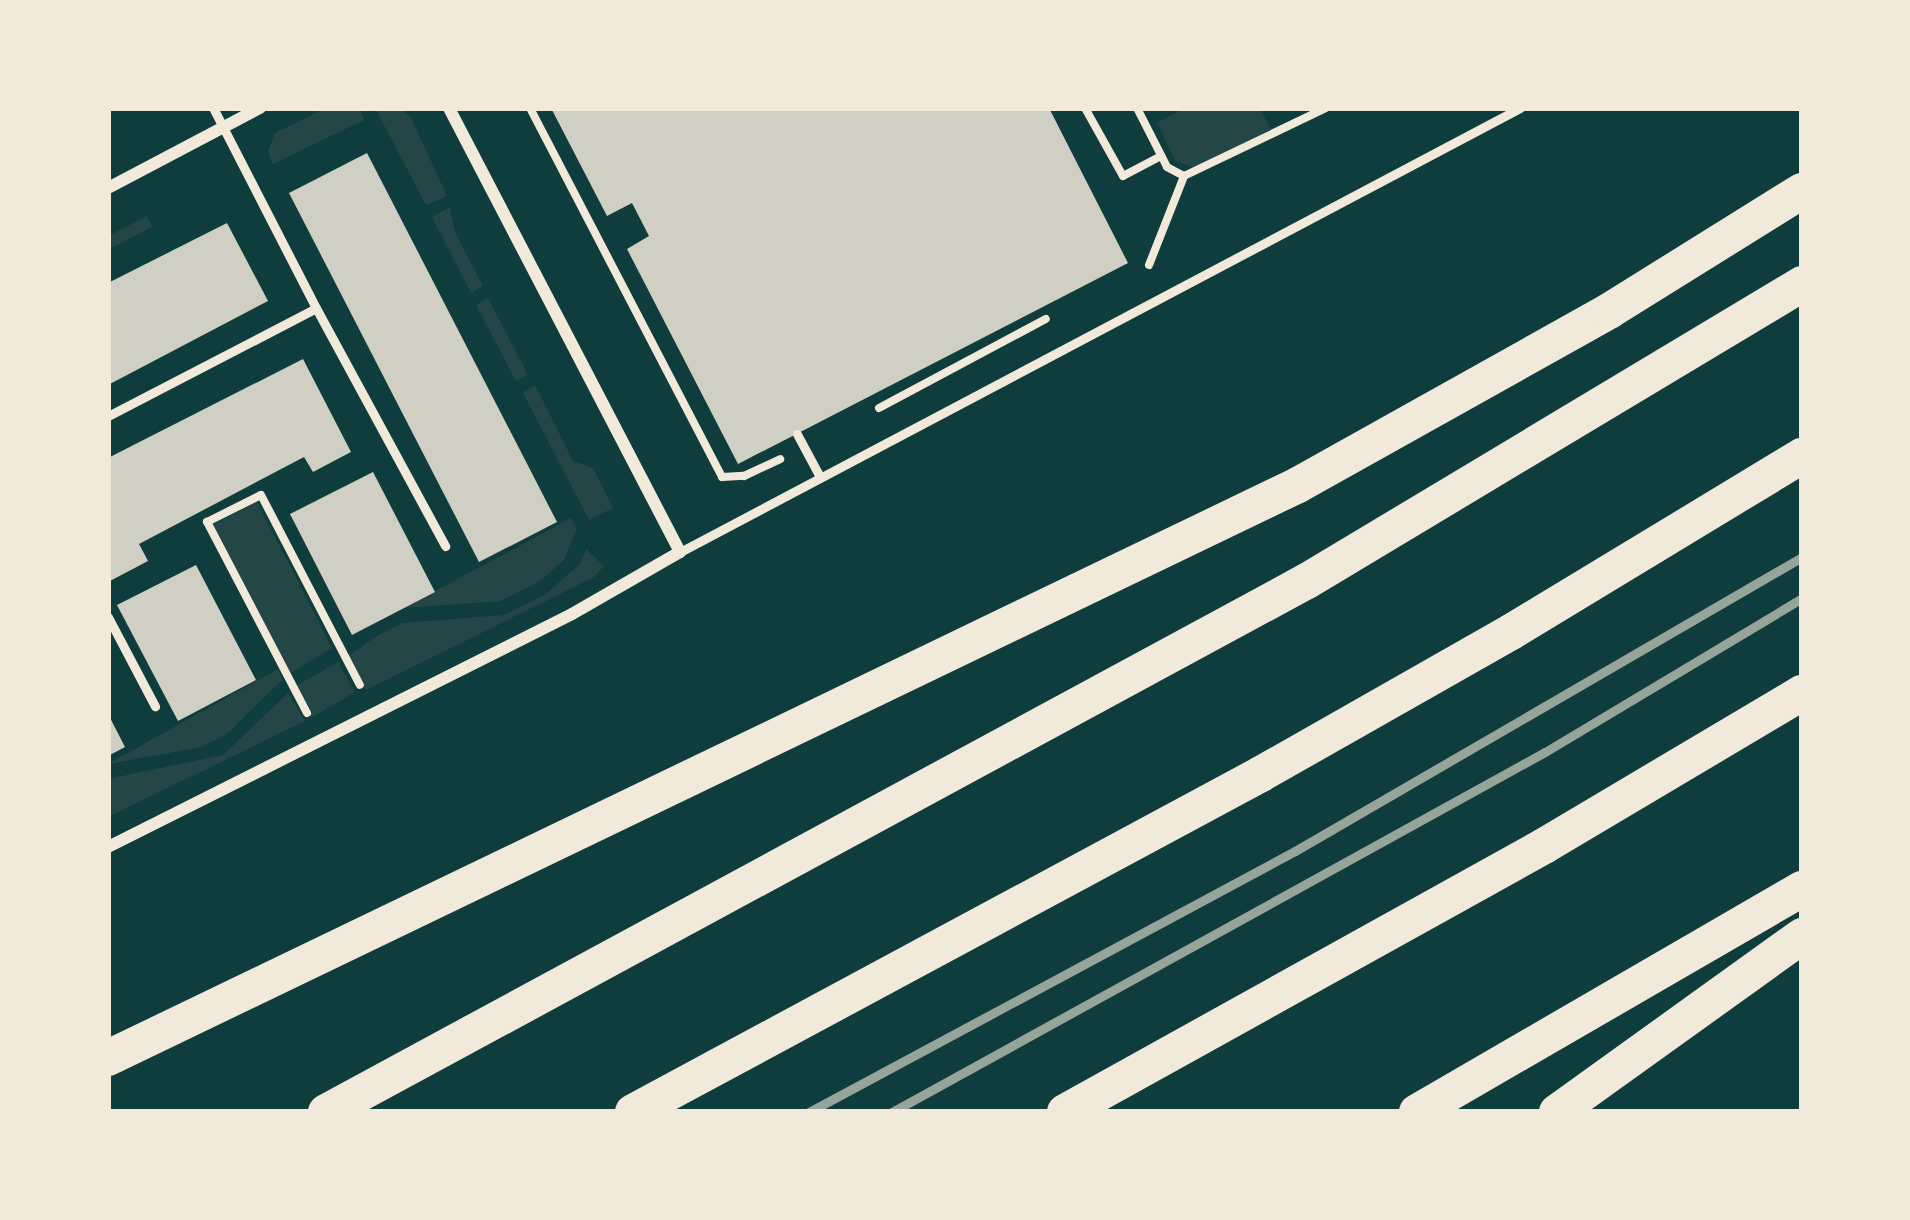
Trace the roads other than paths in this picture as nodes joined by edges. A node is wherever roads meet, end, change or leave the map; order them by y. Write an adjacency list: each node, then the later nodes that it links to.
1 (213, 108): 5 (lane)
2 (260, 108): 5 (street)
3 (449, 108): 15 (street)
4 (1520, 108): 13 (lane)
5 (223, 128): 6 (street); 9 (lane)
6 (108, 188)
7 (1802, 191): 22 (highway)
8 (1802, 284): 23 (highway)
9 (316, 308): 10 (lane); 14 (lane)
10 (108, 416)
11 (797, 434): 13 (lane)
12 (1802, 456): 24 (highway)
13 (820, 477): 15 (lane)
14 (445, 546)
15 (680, 552): 19 (street)
16 (108, 617): 18 (lane)
17 (1802, 693): 25 (highway)
18 (155, 706)
19 (108, 847)
20 (1802, 889): 26 (highway)
21 (1802, 936): 27 (highway)
22 (108, 1058)
23 (326, 1112)
24 (633, 1112)
25 (1065, 1112)
26 (1417, 1112)
27 (1557, 1112)

